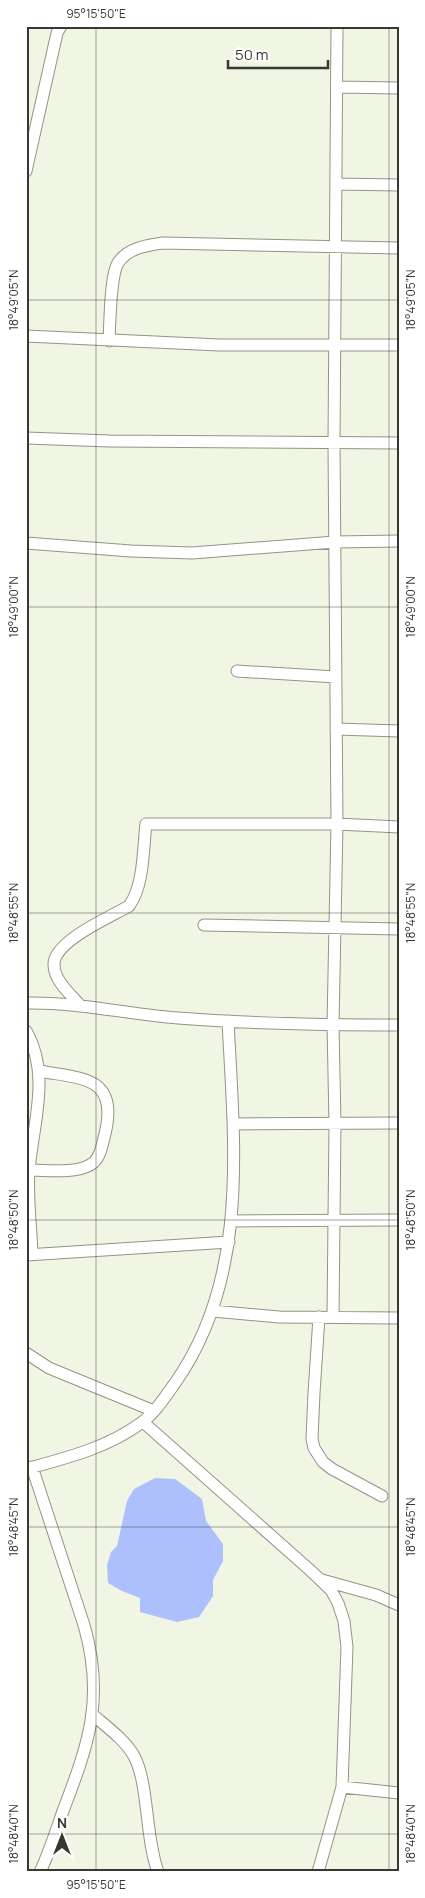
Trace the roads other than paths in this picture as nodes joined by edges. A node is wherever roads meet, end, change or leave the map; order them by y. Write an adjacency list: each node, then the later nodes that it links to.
1 (60, 26): 5 (street)
2 (337, 26): 3 (street)
3 (338, 87): 4 (street); 7 (street)
4 (399, 88)
5 (30, 130): 6 (street)
6 (26, 171)
7 (336, 184): 8 (street); 9 (street)
8 (399, 185)
9 (336, 247): 10 (street); 12 (street); 13 (street)
10 (399, 248)
11 (26, 336): 12 (street)
12 (109, 341): 13 (street)
13 (336, 344): 14 (street); 17 (street)
14 (399, 345)
15 (26, 438): 17 (street)
16 (399, 443): 17 (street)
17 (334, 444): 19 (street)
18 (399, 541): 19 (street)
19 (335, 542): 20 (street); 22 (street)
20 (26, 543)
21 (237, 671): 22 (street)
22 (336, 677): 23 (street)
23 (336, 729): 24 (street); 25 (street)
24 (399, 731)
25 (337, 824): 26 (street); 29 (street); 31 (street)
26 (399, 827)
27 (204, 925): 29 (street)
28 (399, 928): 29 (street)
29 (334, 929): 34 (street)
30 (26, 1003): 31 (street)
31 (79, 1004): 32 (street)
32 (228, 1021): 34 (street); 39 (street)
33 (399, 1024): 34 (street)
34 (333, 1025): 37 (street)
35 (26, 1031): 36 (street)
36 (40, 1071): 40 (street); 40 (street)
37 (335, 1123): 38 (street); 39 (street); 43 (street)
38 (399, 1123)
39 (233, 1124): 42 (street)
40 (29, 1170): 45 (street)
41 (399, 1220): 43 (street)
42 (231, 1221): 43 (street); 44 (street)
43 (334, 1221): 47 (street)
44 (229, 1242): 45 (street); 46 (street)
45 (29, 1255)
46 (213, 1311): 48 (street); 51 (street)
47 (333, 1317): 48 (street); 49 (street)
48 (319, 1318): 54 (street)
49 (399, 1318)
50 (26, 1353): 51 (street)
51 (154, 1411): 52 (street)
52 (143, 1422): 53 (street); 55 (street)
53 (29, 1468): 57 (street)
54 (382, 1496)
55 (322, 1580): 56 (street); 58 (street)
56 (399, 1605)
57 (94, 1715): 60 (street); 61 (street)
58 (342, 1787): 59 (street); 62 (street)
59 (399, 1793)
60 (40, 1872)
61 (158, 1872)
62 (318, 1872)

